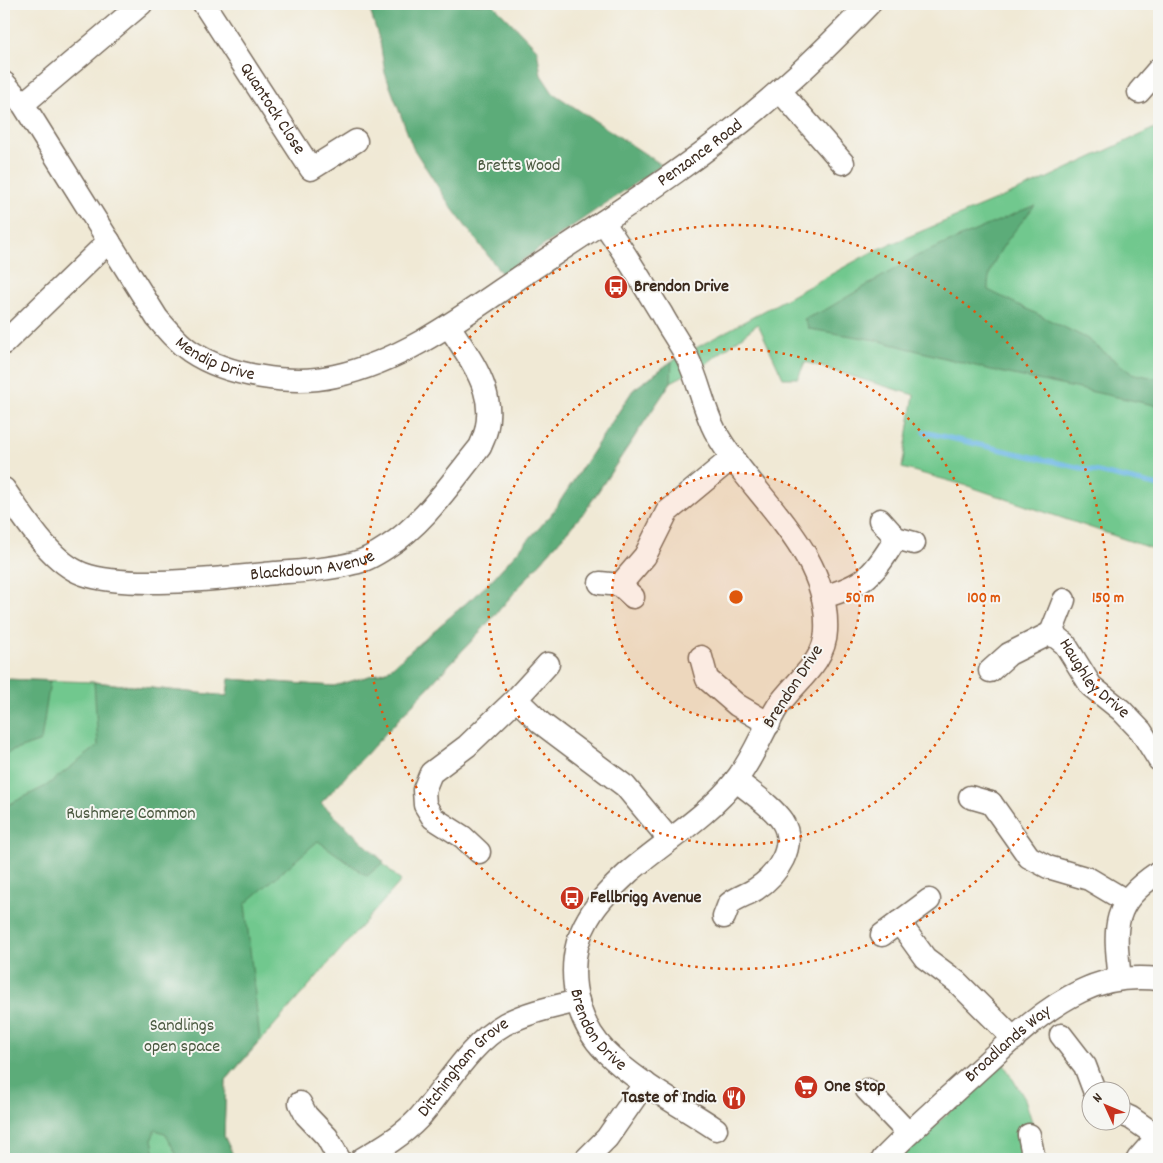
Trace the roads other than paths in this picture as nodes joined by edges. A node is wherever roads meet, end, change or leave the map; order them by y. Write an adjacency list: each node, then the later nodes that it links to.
1 (141, 4): 8 (street)
2 (204, 4): 9 (street, Quantock Close)
3 (870, 4): 6 (street, Penzance Road)
4 (1159, 69): 7 (street)
5 (4, 83): 8 (street, Mendip Drive)
6 (780, 91): 10 (street); 11 (street, Penzance Road)
7 (1139, 92)
8 (22, 104): 12 (street, Mendip Drive)
9 (356, 141)
10 (843, 163)
11 (603, 222): 13 (street, Penzance Road); 16 (street, Brendon Drive)
12 (109, 240): 14 (street, Mendip Drive); 15 (street)
13 (513, 282): 14 (street, Mendip Drive)
14 (449, 326): 17 (street, Blackdown Avenue)
15 (4, 343)
16 (733, 457): 19 (street); 20 (street, Brendon Drive)
17 (4, 489)
18 (880, 520): 20 (street)
19 (618, 589)
20 (823, 597): 27 (street, Brendon Drive)
21 (1064, 600): 22 (street)
22 (1051, 634): 25 (street, Haughley Drive); 28 (street, Haughley Drive)
23 (700, 657): 27 (street)
24 (548, 664): 26 (street)
25 (984, 673)
26 (516, 699): 31 (street); 32 (street)
27 (769, 724): 29 (street, Brendon Drive)
28 (1159, 760)
29 (736, 780): 31 (street, Brendon Drive); 34 (street)
30 (988, 798): 36 (street)
31 (669, 839): 39 (street, Brendon Drive)
32 (482, 857)
33 (1159, 872): 36 (street)
34 (729, 899)
35 (929, 900): 41 (street)
36 (1126, 902): 37 (street)
37 (1120, 978): 38 (street, Broadlands Way); 41 (street, Broadlands Way)
38 (1159, 979)
39 (578, 1002): 43 (street, Brendon Drive); 52 (street, Ditchingham Grove)
40 (1061, 1035): 42 (street)
41 (1014, 1039): 48 (street, Broadlands Way)
42 (1090, 1080)
43 (645, 1083): 47 (street, Brendon Drive); 53 (street, Brendon Drive)
44 (867, 1090): 48 (street)
45 (300, 1103): 51 (street)
46 (1130, 1118): 50 (street)
47 (716, 1129)
48 (908, 1133): 54 (street, Broadlands Way)
49 (1029, 1135): 55 (street)
50 (1158, 1136): 56 (street)
51 (340, 1159)
52 (362, 1159)
53 (586, 1159)
54 (883, 1159)
55 (1034, 1159)
56 (1138, 1159)

